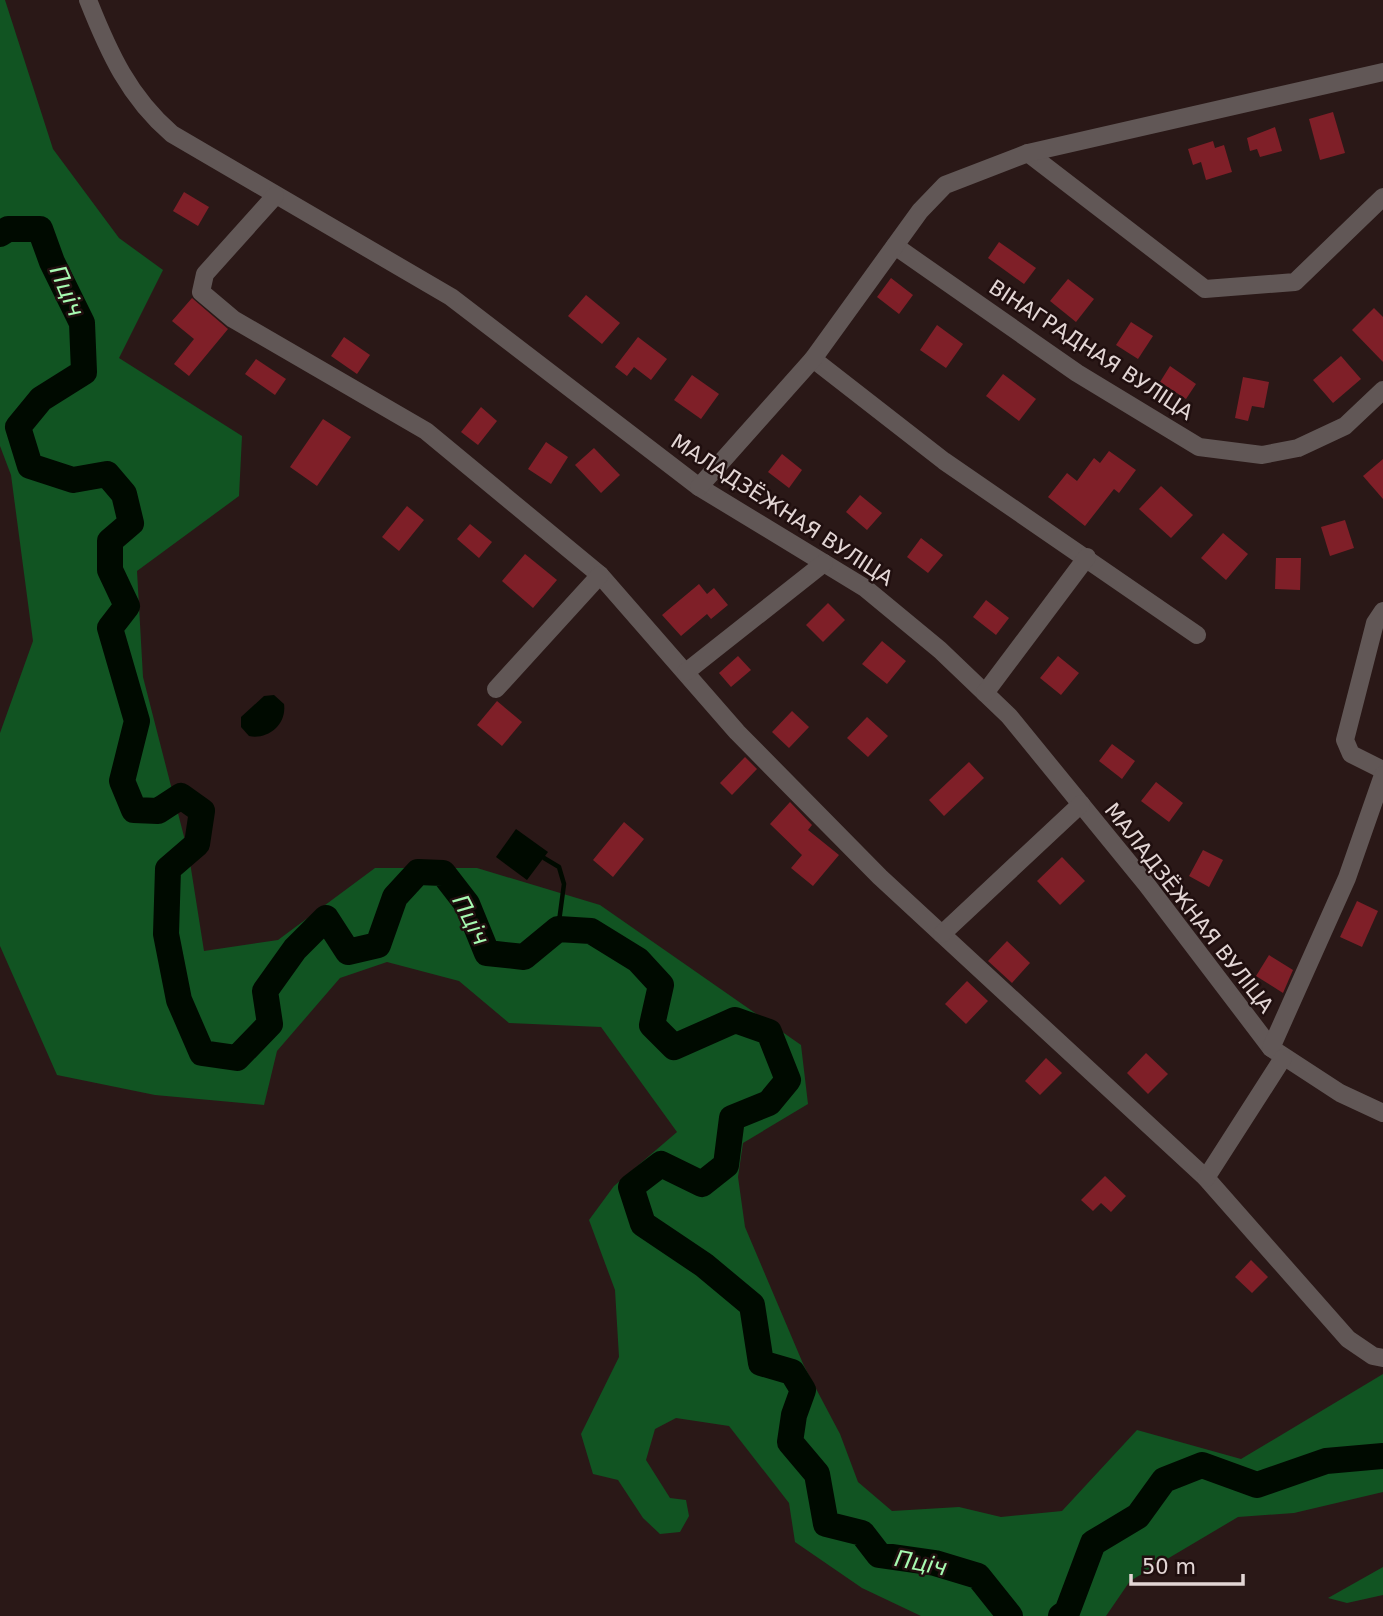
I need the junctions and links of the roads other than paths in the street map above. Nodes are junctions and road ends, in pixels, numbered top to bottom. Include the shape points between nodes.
1 (88, 0) edge
2 (1383, 72) edge
3 (1028, 153) junction
4 (275, 196) junction
5 (1383, 197) edge
6 (895, 246) junction
7 (813, 359) junction
8 (1383, 390) edge
9 (699, 487) junction
10 (1087, 557) junction
11 (824, 563) junction
12 (600, 575) junction
13 (1383, 611) edge
14 (1197, 635) dead end
15 (686, 672) junction
16 (496, 689) dead end
17 (985, 694) junction
18 (1383, 769) edge
19 (1383, 775) edge
20 (1081, 804) junction
21 (942, 934) junction
22 (1277, 1053) junction
23 (1383, 1113) edge
24 (1206, 1178) junction
25 (1383, 1358) edge

1 - 4 street, МАЛАДЗЁЖНАЯ ВУЛІЦА via 110,55 137,100 195,150
2 - 3 street
3 - 5 street via 1205,289 1295,282
3 - 6 street via 945,185
4 - 9 street, МАЛАДЗЁЖНАЯ ВУЛІЦА via 451,297
4 - 12 street via 205,274 201,292 233,319 426,431
6 - 7 street
6 - 8 street, ВІНАГРАДНАЯ ВУЛІЦА via 1077,373 1199,447 1262,455 1298,448 1345,426
7 - 9 street
7 - 10 street via 944,461
9 - 11 street, МАЛАДЗЁЖНАЯ ВУЛІЦА
10 - 14 street
10 - 17 street
11 - 15 street
11 - 17 street, МАЛАДЗЁЖНАЯ ВУЛІЦА via 865,588
12 - 15 street
12 - 16 street
13 - 18 street via 1375,624 1345,740 1351,754
15 - 21 street via 747,741
17 - 20 street, МАЛАДЗЁЖНАЯ ВУЛІЦА via 1009,716
19 - 22 street
20 - 21 street
20 - 22 street, МАЛАДЗЁЖНАЯ ВУЛІЦА
21 - 24 street
22 - 23 street, МАЛАДЗЁЖНАЯ ВУЛІЦА via 1340,1093
22 - 24 street
24 - 25 street via 1348,1339

